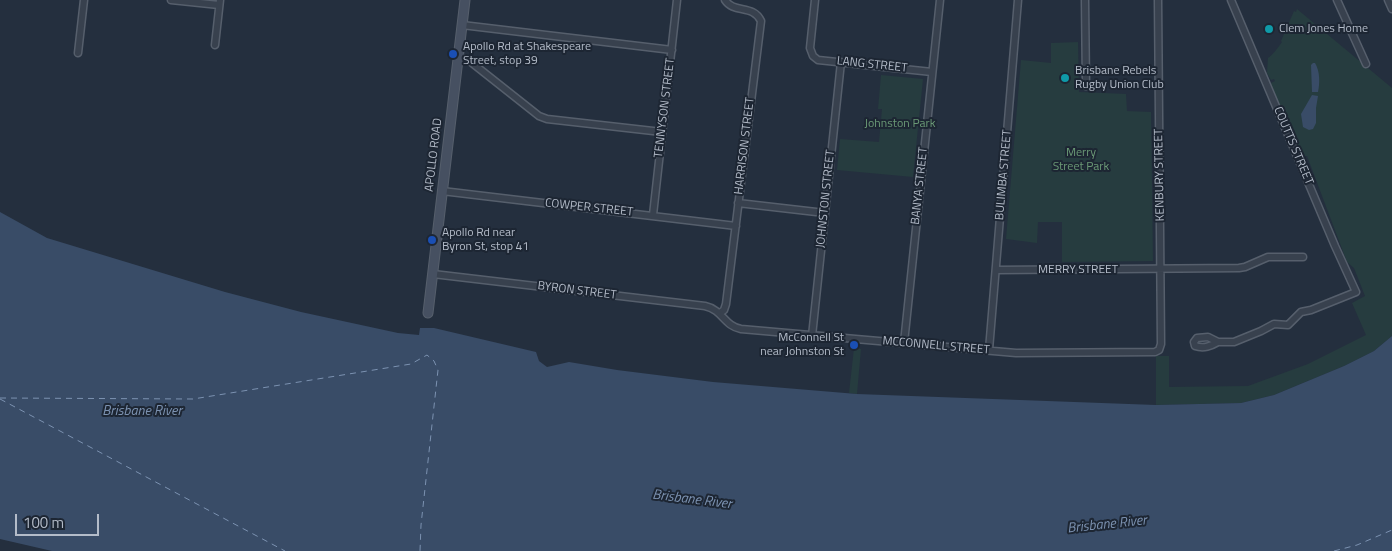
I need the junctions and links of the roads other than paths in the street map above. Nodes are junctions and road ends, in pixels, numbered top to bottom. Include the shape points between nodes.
1 (84, 0) edge
2 (171, 0) edge
3 (465, 0) edge
4 (677, 0) edge
5 (725, 0) edge
6 (815, 0) edge
7 (940, 0) edge
8 (1018, 0) edge
9 (1086, 0) edge
10 (1158, 0) edge
11 (1231, 0) edge
12 (1337, 0) edge
13 (1388, 0) edge
14 (220, 3) edge
15 (1392, 9) edge
16 (462, 25) junction
17 (215, 45) dead end
18 (672, 50) junction
19 (78, 53) dead end
20 (458, 58) junction
21 (841, 62) junction
22 (1366, 64) dead end
23 (932, 72) junction
24 (1086, 86) dead end
25 (662, 132) junction
26 (442, 192) junction
27 (738, 202) junction
28 (825, 213) junction
29 (653, 215) junction
30 (736, 226) junction
31 (1303, 257) dead end
32 (996, 270) junction
33 (1161, 270) junction
34 (433, 274) junction
35 (428, 312) dead end
36 (720, 314) junction
37 (812, 336) junction
38 (1218, 342) dead end
39 (904, 343) junction
40 (989, 350) junction
41 (1159, 350) joint

1 - 19 street
2 - 14 street
3 - 16 street, APOLLO ROAD
4 - 18 street, TENNYSON STREET
5 - 27 street, HARRISON STREET via 730,6 754,13 761,21
6 - 21 street, LANG STREET via 810,48 813,56 818,60
7 - 23 street, BANYA STREET
8 - 32 street, BULIMBA STREET
9 - 24 street
10 - 33 street, KENBURY STREET
11 - 38 street, COUTTS STREET via 1356,292 1301,312 1288,325 1274,324 1237,341
12 - 22 street
13 - 15 street
14 - 17 street
16 - 18 street
16 - 20 street, APOLLO ROAD
18 - 25 street, TENNYSON STREET
20 - 25 street via 467,59 547,119
20 - 26 street, APOLLO ROAD
21 - 23 street, LANG STREET
21 - 28 street, JOHNSTON STREET
23 - 39 street, BANYA STREET
25 - 29 street, TENNYSON STREET
26 - 29 street, COWPER STREET
26 - 34 street, APOLLO ROAD
27 - 28 street
27 - 30 street, HARRISON STREET
28 - 37 street, JOHNSTON STREET
29 - 30 street, COWPER STREET
30 - 36 street, HARRISON STREET via 726,304
31 - 33 street, MERRY STREET via 1268,258 1238,268
32 - 33 street, MERRY STREET
32 - 40 street, BULIMBA STREET
33 - 41 street, KENBURY STREET via 1162,344
34 - 35 street, APOLLO ROAD
34 - 36 street, BYRON STREET via 705,306
36 - 37 street, MCCONNELL STREET via 736,328
37 - 39 street, MCCONNELL STREET
39 - 40 street, MCCONNELL STREET
40 - 41 street, MCCONNELL STREET via 1033,353

